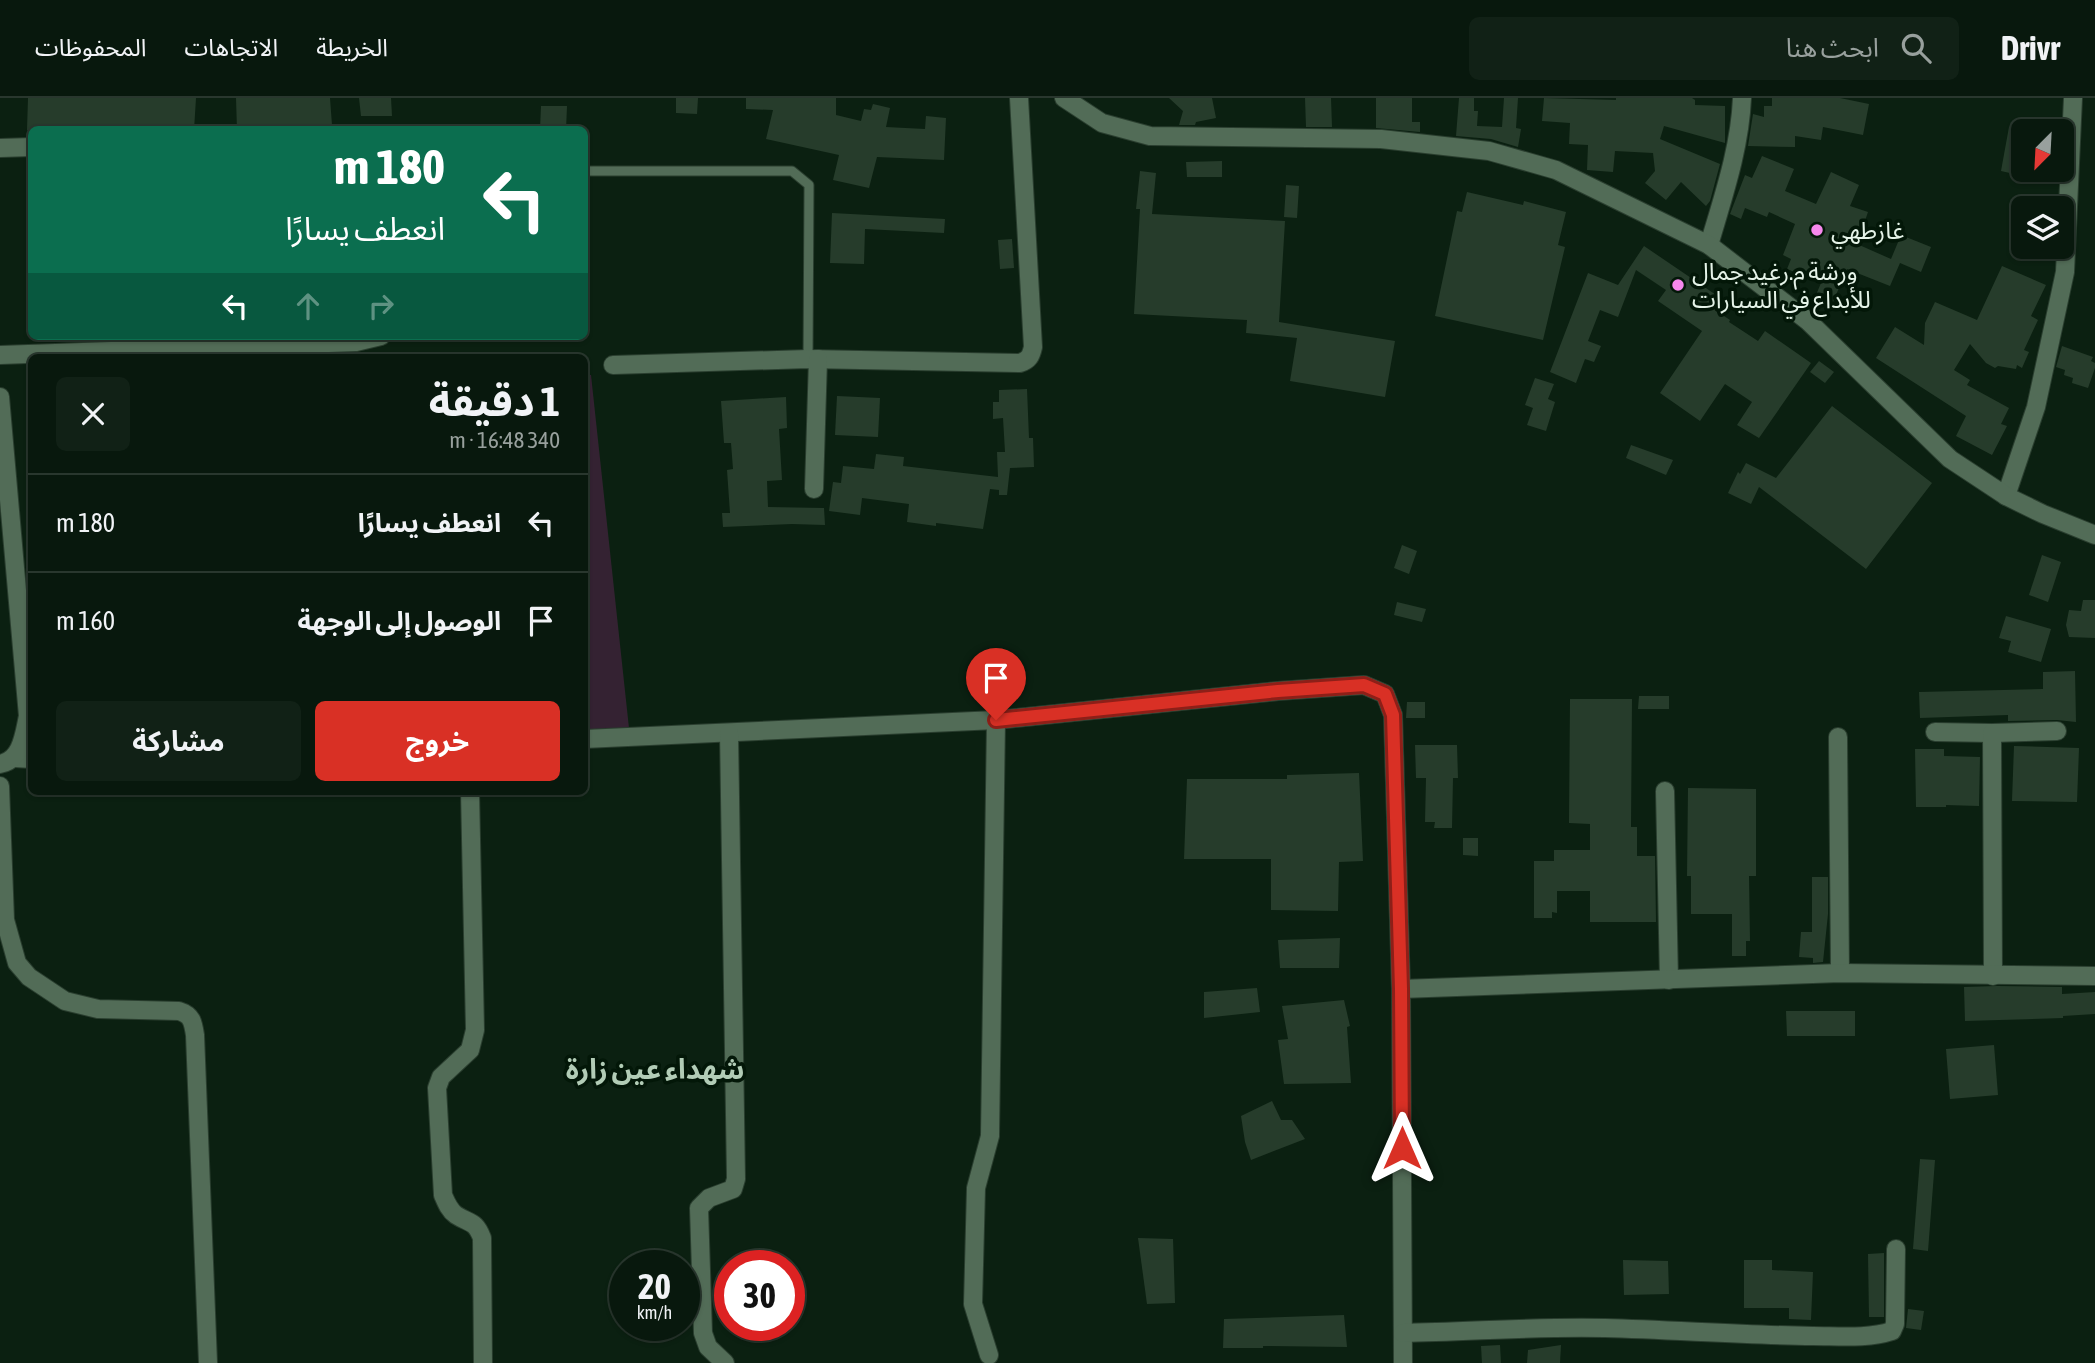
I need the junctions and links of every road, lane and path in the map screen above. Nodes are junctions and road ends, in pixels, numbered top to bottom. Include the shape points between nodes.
1 (1064, 98) edge
2 (1742, 98) edge
3 (2073, 98) edge
4 (1016, 99) edge
5 (28, 147) edge
6 (0, 148) edge
7 (588, 171) edge
8 (1709, 245) junction
9 (364, 340) edge
10 (0, 355) edge
11 (813, 359) junction
12 (613, 365) dead end
13 (0, 397) edge
14 (814, 489) dead end
15 (4, 496) edge
16 (2006, 496) junction
17 (2095, 536) edge
18 (996, 720) junction
19 (2057, 731) dead end
20 (1935, 732) dead end
21 (729, 733) junction
22 (1992, 733) junction
23 (1838, 737) dead end
24 (588, 739) edge
25 (15, 760) edge
26 (0, 786) edge
27 (1665, 791) dead end
28 (470, 795) edge
29 (1840, 973) junction
30 (1993, 976) junction
31 (2095, 976) edge
32 (1669, 980) junction
33 (1401, 989) junction
34 (1896, 1249) dead end
35 (1403, 1333) junction
36 (989, 1355) dead end
37 (208, 1363) edge
38 (483, 1363) edge
39 (725, 1363) edge
40 (1404, 1363) edge

1 - 8 street via 1102,123 1150,136 1381,139 1489,151 1556,170
2 - 8 street via 1727,184
3 - 16 street via 2065,272 2036,407
4 - 11 street via 1031,355 1020,363
5 - 6 street
7 - 11 lane via 792,171 809,185
8 - 16 street via 1808,321 1950,459
9 - 10 street
11 - 12 street
11 - 14 street
13 - 15 street
15 - 25 street via 28,716
16 - 17 street
18 - 21 street
18 - 33 street via 1364,685 1385,694 1393,715
18 - 36 street via 990,1136 976,1188 973,1304
19 - 22 street
20 - 22 street
21 - 24 street
21 - 39 street via 736,1179 733,1189 709,1198 699,1208 703,1333 708,1347
22 - 30 street
23 - 29 street
26 - 37 street via 5,920 17,963 29,977 65,1001 98,1009 179,1011 192,1019
27 - 32 street
28 - 38 street via 475,1030 470,1050 441,1077 437,1088 443,1195 456,1215 474,1223 482,1238
29 - 30 street
29 - 32 street
30 - 31 street
32 - 33 street
33 - 35 street
34 - 35 street via 1895,1324 1885,1334 1774,1336 1602,1328
35 - 40 street

